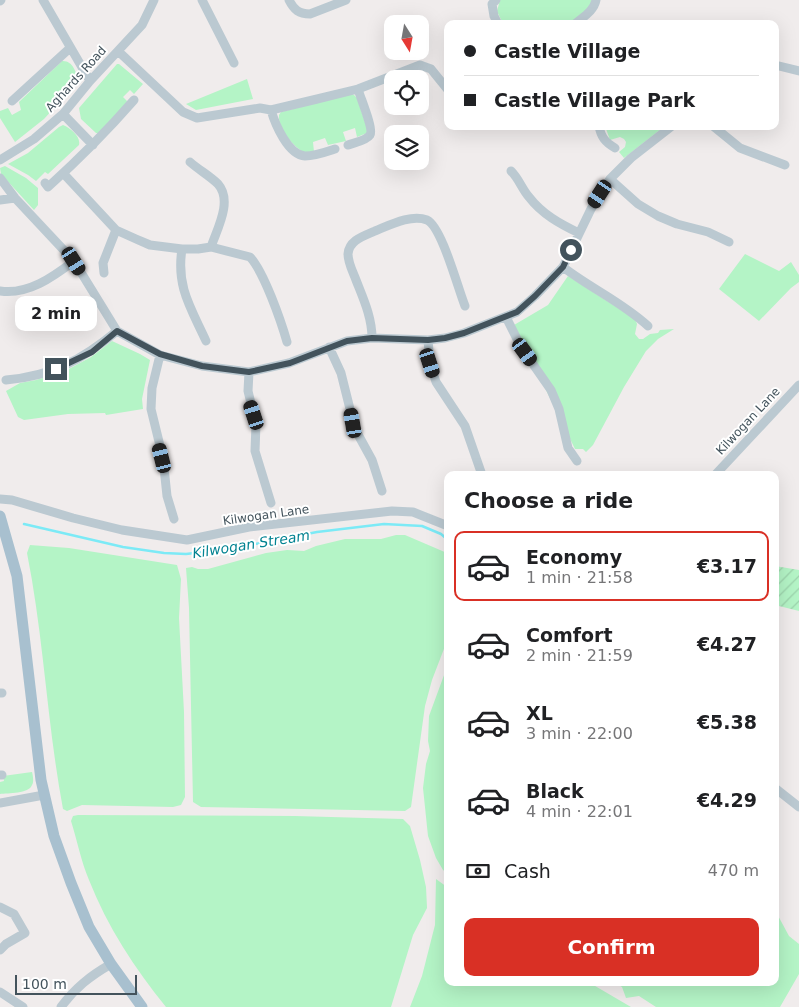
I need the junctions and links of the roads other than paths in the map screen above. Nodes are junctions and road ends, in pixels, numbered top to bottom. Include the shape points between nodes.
1 (43, 0) edge
2 (154, 0) edge
3 (202, 0) edge
4 (289, 0) edge
5 (346, 0) edge
6 (496, 0) edge
7 (596, 0) edge
8 (496, 20) edge
9 (580, 20) edge
10 (70, 48) junction
11 (118, 51) junction
12 (234, 63) dead end
13 (779, 66) edge
14 (799, 71) edge
15 (90, 80) junction
16 (444, 85) edge
17 (358, 89) junction
18 (134, 100) dead end
19 (12, 101) dead end
20 (271, 110) junction
21 (63, 114) junction
22 (600, 130) edge
23 (667, 130) edge
24 (717, 130) edge
25 (93, 144) junction
26 (348, 145) dead end
27 (614, 148) dead end
28 (335, 149) dead end
29 (0, 160) edge
30 (190, 162) dead end
31 (785, 165) dead end
32 (511, 171) dead end
33 (63, 173) junction
34 (0, 178) edge
35 (610, 179) junction
36 (44, 183) dead end
37 (15, 198) junction
38 (0, 200) edge
39 (116, 230) junction
40 (579, 234) junction
41 (729, 242) dead end
42 (211, 247) junction
43 (182, 248) junction
44 (74, 261) junction
45 (563, 267) junction
46 (104, 273) dead end
47 (0, 291) edge
48 (465, 306) dead end
49 (506, 318) junction
50 (648, 326) dead end
51 (117, 331) junction
52 (372, 338) junction
53 (428, 340) junction
54 (206, 341) dead end
55 (287, 342) dead end
56 (329, 347) junction
57 (160, 354) junction
58 (249, 372) junction
59 (6, 380) dead end
60 (799, 384) edge
61 (577, 461) dead end
62 (481, 471) edge
63 (718, 471) edge
64 (382, 491) dead end
65 (0, 499) edge
66 (272, 503) dead end
67 (0, 516) edge
68 (174, 519) dead end
69 (444, 524) edge
70 (779, 791) edge
71 (44, 795) junction
72 (0, 803) edge
73 (799, 807) edge
74 (0, 907) edge
75 (0, 950) edge
76 (111, 964) junction
77 (0, 992) edge
78 (23, 1007) edge
79 (61, 1007) edge
80 (142, 1007) edge

1 - 10 street
2 - 11 street, Aghards Road via 142,25
3 - 12 street
4 - 5 street via 301,14 310,14
6 - 8 street via 492,4
7 - 9 street via 591,11
10 - 15 street
10 - 19 street
11 - 15 street, Aghards Road
11 - 20 street via 183,112 197,118 260,108
13 - 14 street
15 - 21 street, Aghards Road
16 - 17 street via 431,69 420,65
17 - 20 street
17 - 26 street via 371,128 370,134
18 - 25 street
20 - 28 street via 293,151 303,156
21 - 25 street
21 - 29 street, Aghards Road via 34,139
22 - 27 street
23 - 35 street
24 - 31 street via 747,152
25 - 33 street
30 - 42 street via 218,184 224,196 224,209
32 - 40 street via 542,212
33 - 36 street via 48,187
33 - 39 street
34 - 37 street
35 - 40 street
35 - 41 street via 638,204 658,216
37 - 38 street
37 - 44 street
39 - 43 street via 150,245
39 - 46 street via 103,263
40 - 45 street
42 - 43 street
42 - 55 street via 252,259
43 - 54 street via 182,287
44 - 47 street via 49,280 19,291
44 - 51 street
45 - 49 street via 535,296
45 - 50 street
48 - 52 street via 447,253 432,223 422,219 399,222 357,239 349,249 349,261 369,315
49 - 53 street via 464,333
49 - 61 street via 521,347 551,390 568,448
51 - 57 street
51 - 59 street via 92,352 74,361 38,375
52 - 53 street
52 - 56 street
53 - 62 street via 436,382 465,426
56 - 58 street via 290,363
56 - 64 street via 341,373 355,428 372,460
57 - 58 street via 202,366
57 - 68 street via 151,409
58 - 66 street via 248,391 256,424 255,451
60 - 63 street, Kilwogan Lane
65 - 69 street, Kilwogan Lane via 122,530 187,540 249,527 392,511 413,512
67 - 71 main road via 17,576
70 - 73 street
71 - 72 street
71 - 76 main road via 70,882 89,927
74 - 75 street via 14,914 24,933
76 - 79 street via 83,982
76 - 80 main road
77 - 78 street

